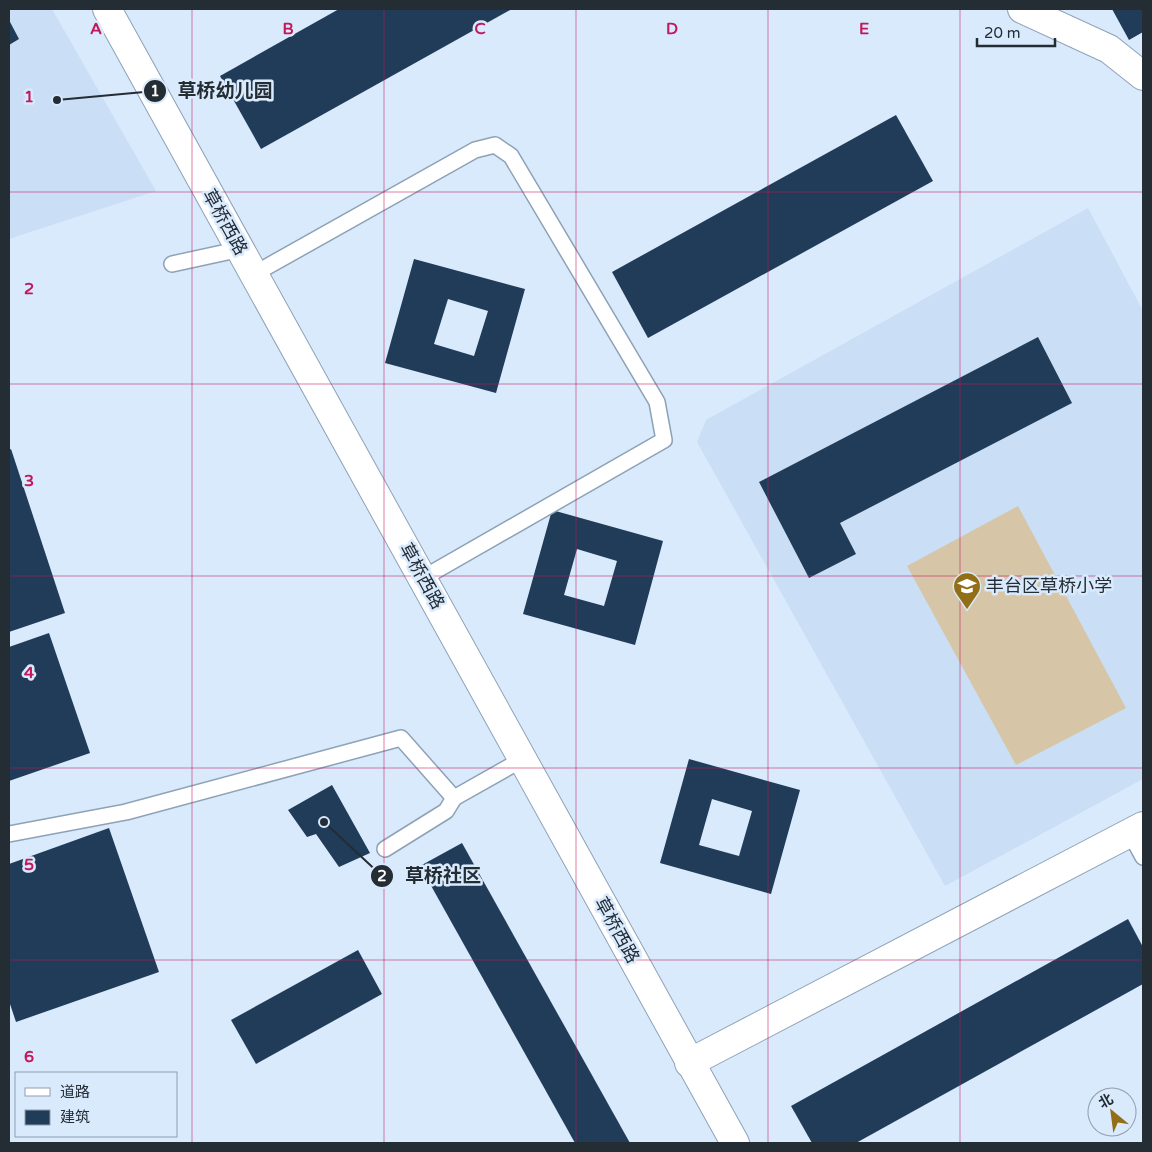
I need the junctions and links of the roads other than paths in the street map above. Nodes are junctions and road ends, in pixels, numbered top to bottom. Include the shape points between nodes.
1 (108, 9) edge
2 (1022, 9) edge
3 (1143, 76) edge
4 (240, 249) junction
5 (172, 264) dead end
6 (254, 274) junction
7 (423, 578) junction
8 (523, 758) junction
9 (454, 798) junction
10 (1137, 829) edge
11 (9, 834) edge
12 (385, 849) dead end
13 (1143, 856) edge
14 (689, 1063) junction
15 (735, 1143) edge

1 - 4 street, 草桥西路
2 - 3 street via 1109,49
4 - 5 lane
4 - 6 street, 草桥西路
6 - 7 street, 草桥西路
6 - 7 lane via 475,150 495,145 511,156 656,402 664,440
7 - 8 street, 草桥西路
8 - 9 lane
8 - 14 street, 草桥西路
9 - 11 lane via 401,738 126,812
9 - 12 lane via 446,810
10 - 13 lane
10 - 14 street
14 - 15 street, 草桥西路

